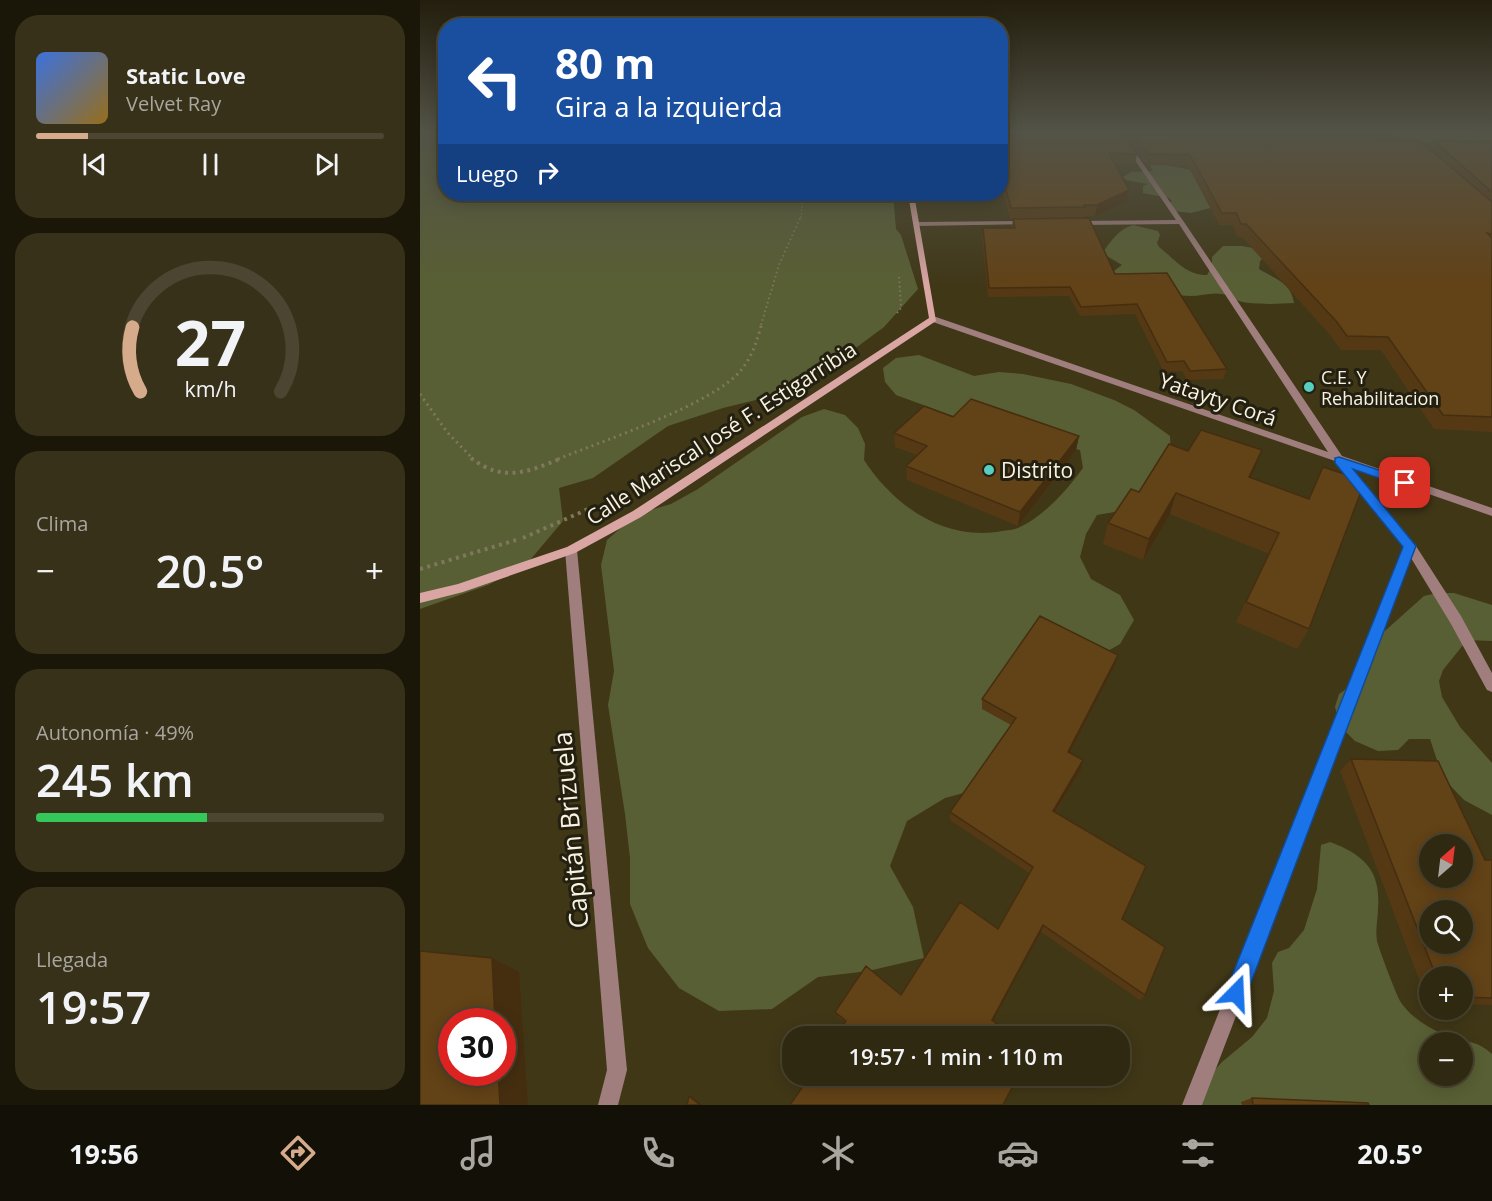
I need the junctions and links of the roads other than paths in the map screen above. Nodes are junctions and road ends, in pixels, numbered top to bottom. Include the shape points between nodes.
1 (1153, 183) edge
2 (912, 201) edge
3 (1181, 222) junction
4 (1032, 223) edge
5 (1066, 223) edge
6 (917, 224) junction
7 (933, 319) junction
8 (1339, 460) junction
9 (1492, 512) edge
10 (1410, 546) junction
11 (571, 550) junction
12 (420, 598) edge
13 (1492, 686) edge
14 (608, 1105) edge
15 (1192, 1105) edge

1 - 3 street
2 - 6 street
3 - 5 street
3 - 8 street
4 - 6 street
6 - 7 street
7 - 8 street, Yatayty Corá
7 - 11 street, Calle Mariscal José F. Estigarribia via 637,514
8 - 9 street, Yatayty Corá
8 - 10 street
10 - 13 street
10 - 15 street
11 - 12 street, Calle Mariscal José F. Estigarribia via 459,589
11 - 14 street, Capitán Brizuela via 617,1070

